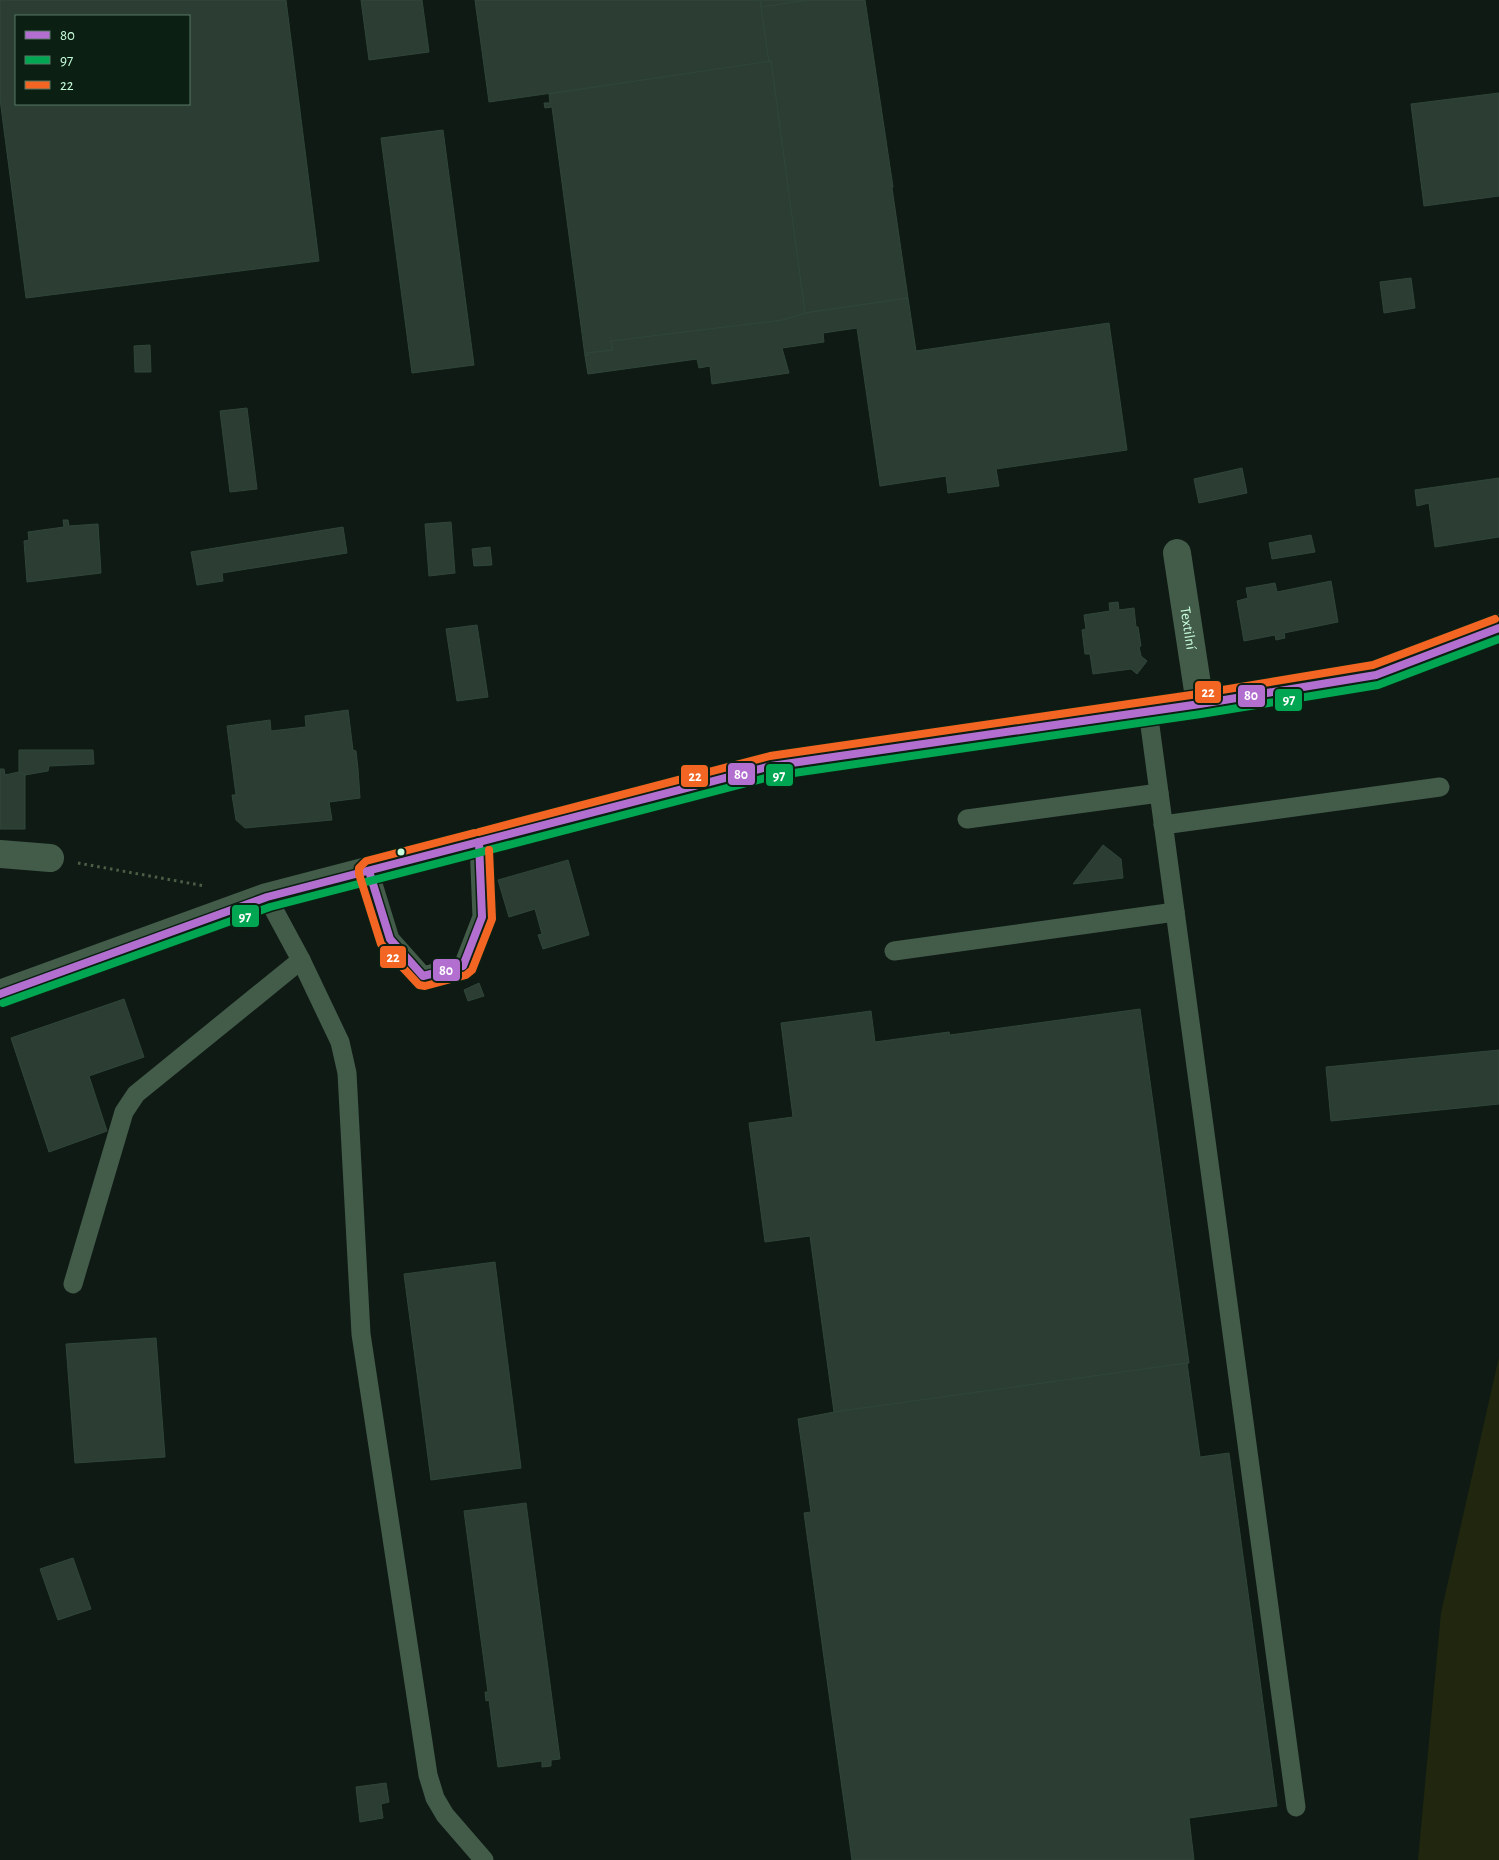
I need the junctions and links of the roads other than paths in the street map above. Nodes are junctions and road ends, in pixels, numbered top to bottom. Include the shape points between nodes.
1 (1177, 553) dead end
2 (1499, 628) edge
3 (1200, 704) junction
4 (1148, 711) junction
5 (1440, 787) dead end
6 (1159, 792) junction
7 (967, 818) dead end
8 (1163, 825) junction
9 (479, 842) junction
10 (0, 854) edge
11 (50, 858) road end
12 (369, 871) junction
13 (267, 897) junction
14 (1175, 912) junction
15 (894, 951) dead end
16 (300, 960) junction
17 (0, 994) edge
18 (73, 1284) dead end
19 (1296, 1807) dead end
20 (484, 1860) edge

1 - 3 street, Textilní
2 - 3 street via 1376,675
3 - 4 street
4 - 6 lane
4 - 9 street via 771,766
5 - 8 lane
6 - 7 lane
6 - 8 lane
8 - 14 lane
9 - 12 street
9 - 12 lane via 482,917 463,966 423,976 390,939
10 - 11 street
12 - 13 street
13 - 16 lane
13 - 17 street
14 - 15 lane
14 - 19 lane
16 - 18 lane via 136,1094 124,1112
16 - 20 lane via 340,1042 347,1073 362,1334 428,1775 435,1798 445,1815

